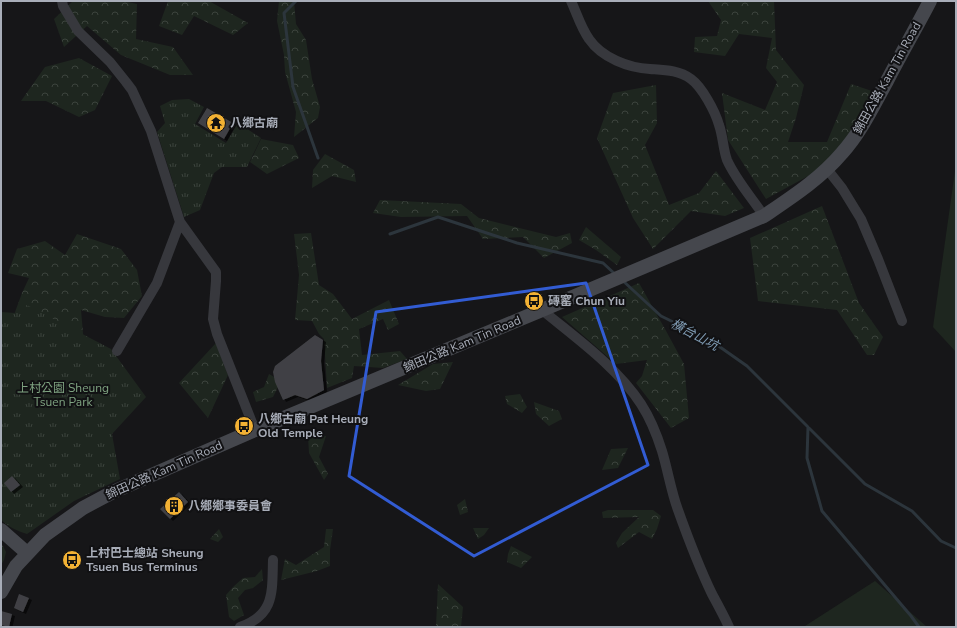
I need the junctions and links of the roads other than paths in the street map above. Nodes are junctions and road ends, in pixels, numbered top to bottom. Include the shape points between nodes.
1 (62, 1) edge
2 (571, 1) edge
3 (930, 1) edge
4 (827, 169) junction
5 (764, 216) junction
6 (180, 222) junction
7 (542, 310) junction
8 (902, 321) dead end
9 (117, 351) dead end
10 (255, 430) junction
11 (1, 530) edge
12 (27, 553) junction
13 (273, 560) dead end
14 (1, 592) edge
15 (240, 627) edge
16 (729, 627) edge

1 - 6 street via 78,31 110,62 132,90 151,131
2 - 5 street via 589,39 604,53 630,66 682,74 697,84 717,119 731,168
3 - 4 main road, 錦田公路 Kam Tin Road via 862,126
4 - 5 main road, 錦田公路 Kam Tin Road via 812,183
4 - 8 street via 861,220
5 - 7 main road, 錦田公路 Kam Tin Road
6 - 9 street via 157,283
6 - 10 street via 216,272 213,319
7 - 10 main road, 錦田公路 Kam Tin Road
7 - 16 street via 616,373 641,404 662,450 683,526
10 - 12 main road, 錦田公路 Kam Tin Road via 101,498 45,535
11 - 12 main road
12 - 14 main road, 錦田公路 Kam Tin Road
13 - 15 street via 269,604 255,620

